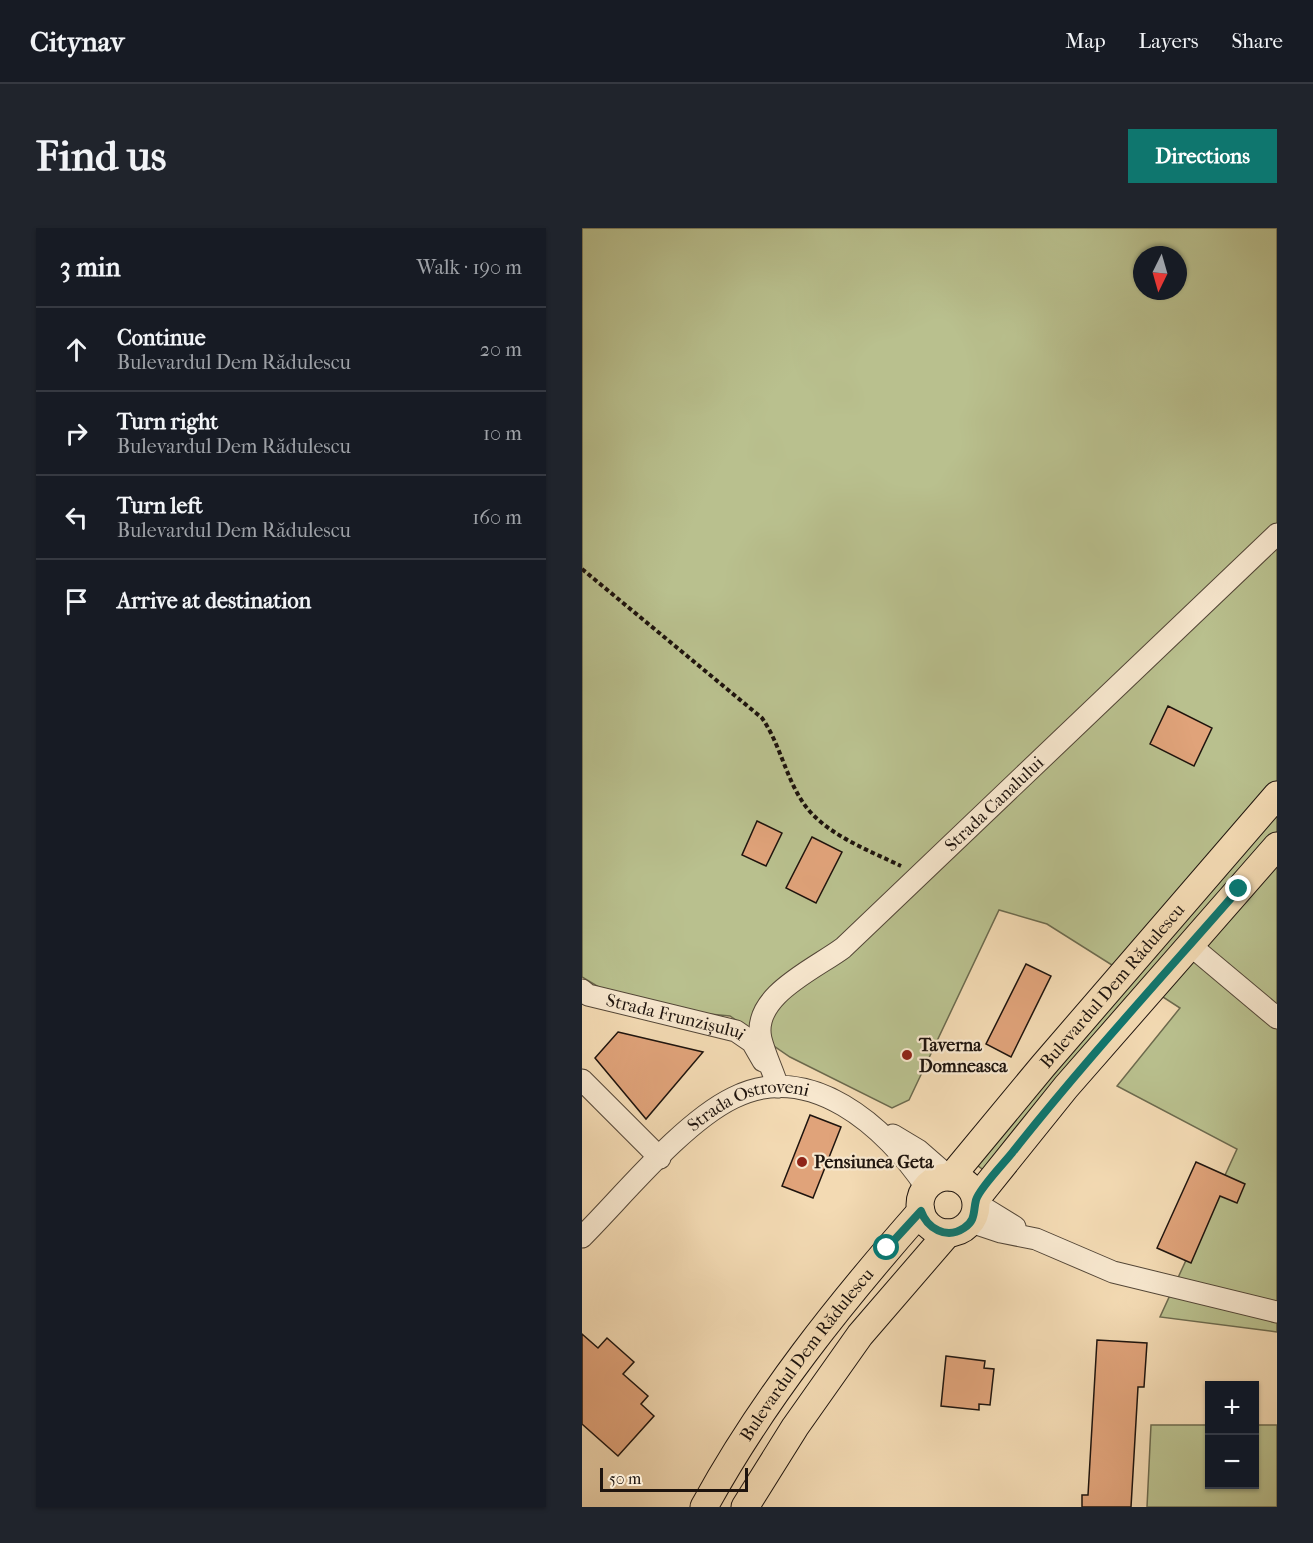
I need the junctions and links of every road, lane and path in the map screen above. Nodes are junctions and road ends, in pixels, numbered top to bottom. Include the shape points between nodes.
1 (1277, 534) edge
2 (582, 569) edge
3 (1277, 795) edge
4 (1277, 846) edge
5 (920, 874) junction
6 (1190, 945) junction
7 (582, 990) edge
8 (1277, 1018) edge
9 (582, 1080) edge
10 (778, 1087) junction
11 (590, 1096) edge
12 (660, 1158) junction
13 (937, 1188) junction
14 (968, 1214) junction
15 (582, 1237) edge
16 (1277, 1312) edge
17 (704, 1507) edge
18 (745, 1507) edge

1 - 5 street, Strada Canalului
2 - 5 path via 762,718 774,734 802,801 816,819 856,844
3 - 13 main road, Bulevardul Dem Rădulescu
4 - 6 main road, Bulevardul Dem Rădulescu
5 - 10 street, Strada Canalului via 843,948 778,992 770,1002 761,1021 761,1037
6 - 8 street
6 - 14 main road, Bulevardul Dem Rădulescu via 1066,1087
7 - 10 street, Strada Frunzișului via 588,995 736,1031 752,1042
9 - 11 street
10 - 12 street, Strada Ostroveni via 752,1090 719,1106
10 - 13 street, Strada Ostroveni via 823,1095 918,1150
11 - 12 street
12 - 15 street, Strada Ostroveni
13 - 14 main road via 968,1184
13 - 14 main road via 928,1224
13 - 17 main road, Bulevardul Dem Rădulescu via 832,1313 766,1406
14 - 16 street via 1001,1233 1036,1239 1113,1272
14 - 18 main road, Bulevardul Dem Rădulescu via 860,1335 795,1426

